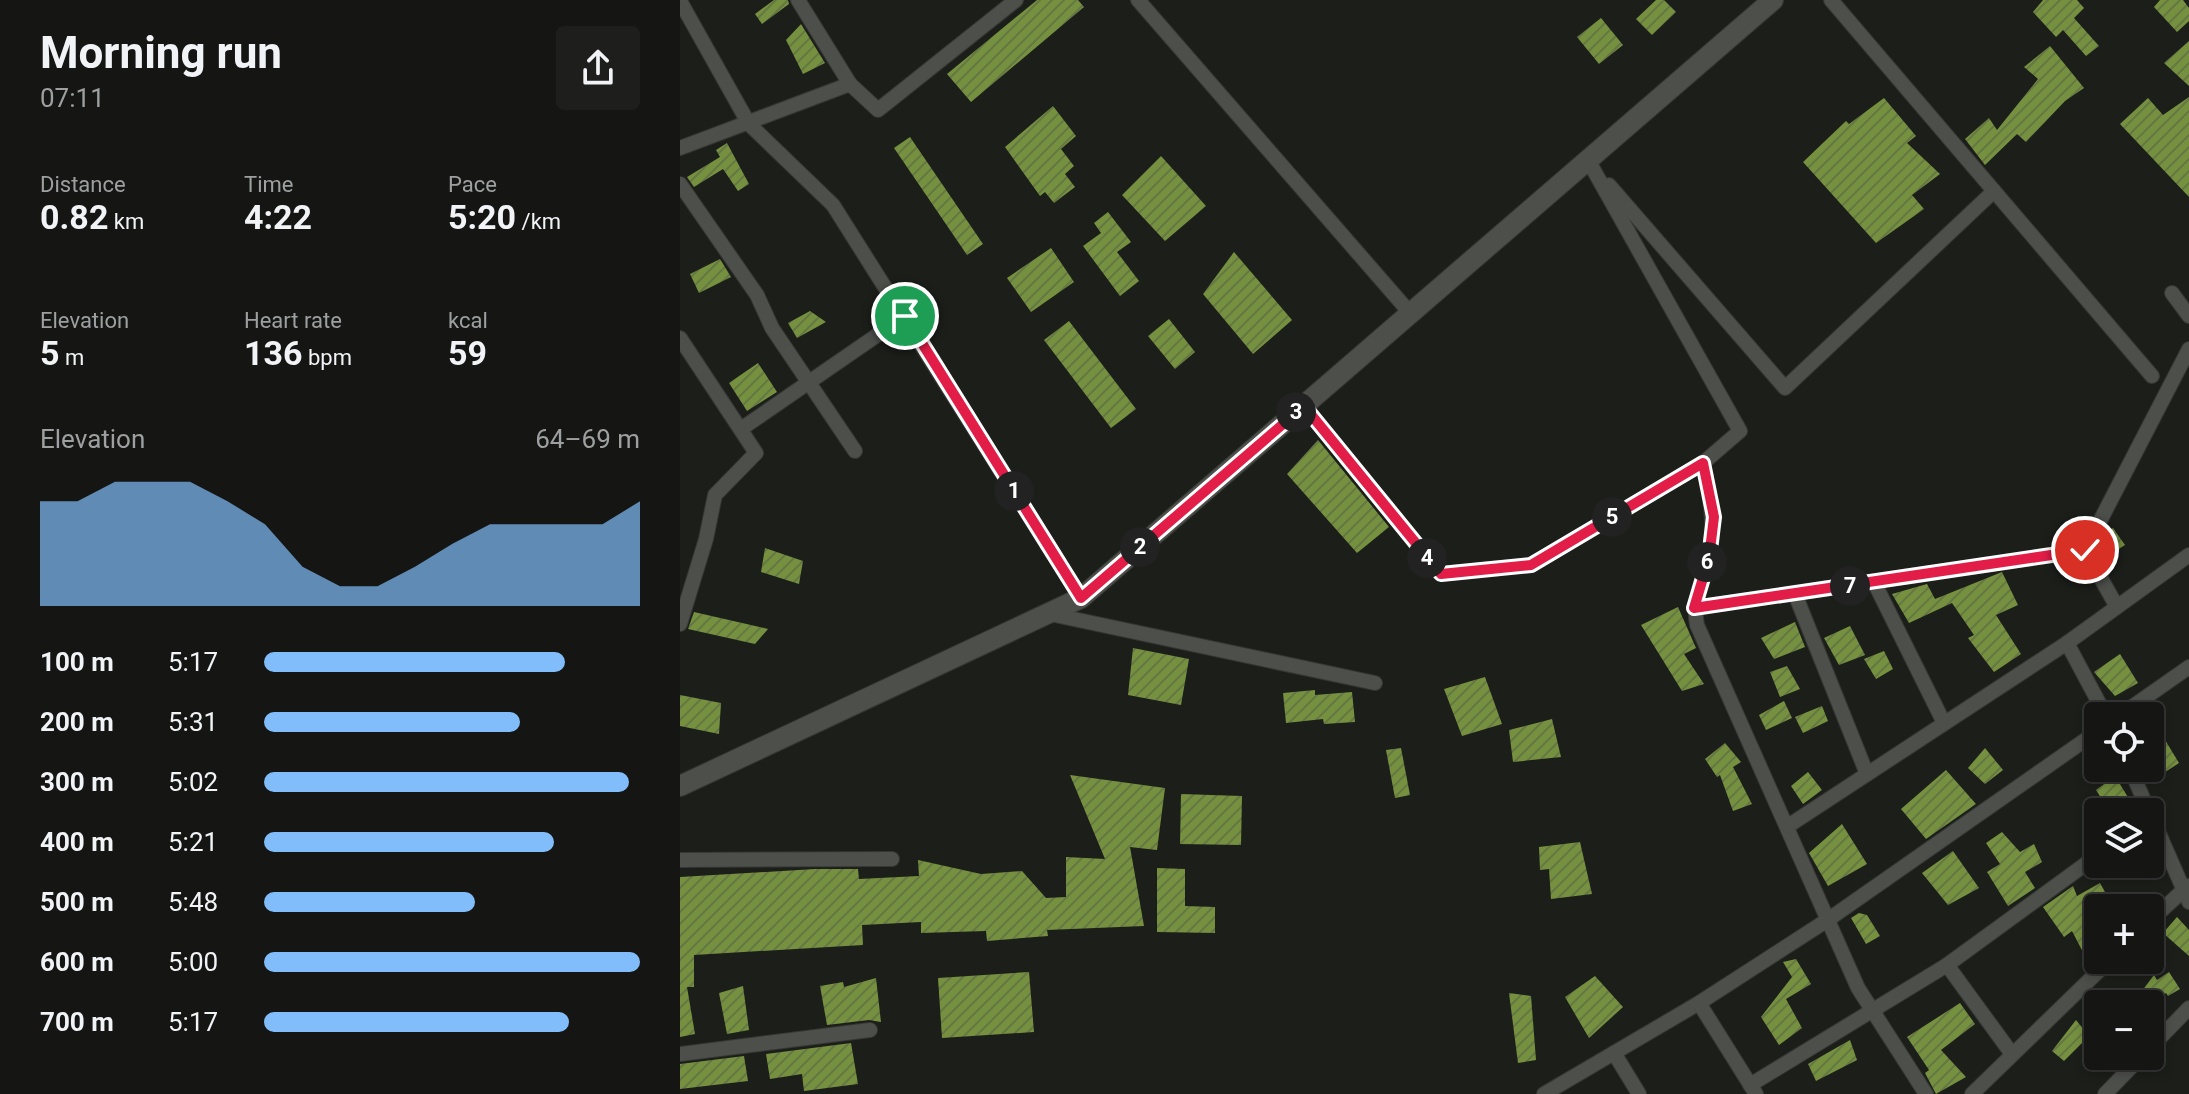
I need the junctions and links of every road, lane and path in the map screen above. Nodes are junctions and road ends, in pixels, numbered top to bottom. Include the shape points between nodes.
1 (798, 0) edge
2 (1016, 0) edge
3 (1138, 0) edge
4 (1773, 0) edge
5 (1831, 0) edge
6 (680, 1) edge
7 (694, 20) junction
8 (680, 28) edge
9 (850, 84) junction
10 (749, 124) junction
11 (680, 148) edge
12 (1588, 160) junction
13 (680, 184) edge
14 (1994, 191) junction
15 (2172, 293) dead end
16 (1411, 314) junction
17 (905, 316) junction
18 (2189, 316) edge
19 (680, 338) edge
20 (2189, 349) edge
21 (2152, 376) dead end
22 (806, 382) junction
23 (1304, 406) junction
24 (741, 429) junction
25 (855, 451) dead end
26 (1703, 463) junction
27 (2085, 550) junction
28 (2189, 555) edge
29 (1874, 582) junction
30 (1795, 594) junction
31 (1081, 598) junction
32 (2117, 607) junction
33 (1694, 608) junction
34 (1050, 614) junction
35 (680, 624) edge
36 (2067, 643) junction
37 (2189, 667) edge
38 (1375, 683) dead end
39 (2099, 702) edge
40 (2139, 702) edge
41 (1944, 723) junction
42 (2084, 741) edge
43 (1867, 774) junction
44 (680, 786) edge
45 (1788, 826) junction
46 (2164, 844) edge
47 (892, 859) dead end
48 (680, 860) edge
49 (2084, 865) edge
50 (2187, 892) edge
51 (2164, 910) edge
52 (1829, 919) junction
53 (1947, 965) junction
54 (2095, 974) edge
55 (1699, 1003) junction
56 (2189, 1008) edge
57 (1874, 1012) junction
58 (870, 1030) dead end
59 (2164, 1034) edge
60 (1614, 1053) junction
61 (680, 1054) edge
62 (2012, 1054) junction
63 (2128, 1070) edge
64 (1753, 1090) edge
65 (1544, 1094) edge
66 (1639, 1094) edge
67 (1926, 1094) edge
68 (1972, 1094) edge
69 (2105, 1094) edge

1 - 9 street
2 - 9 street via 878,110
3 - 16 street
4 - 12 main road
5 - 14 street
6 - 7 street
7 - 8 street
7 - 10 street
9 - 10 street
10 - 11 street
10 - 17 street via 833,205
12 - 14 street via 1785,388
12 - 16 main road
12 - 26 street via 1740,431
13 - 22 street via 757,295
14 - 21 street
15 - 18 street
16 - 23 main road
17 - 22 street
17 - 31 street
19 - 24 street
20 - 27 street
22 - 24 street
22 - 25 street
23 - 26 street via 1441,574 1531,565
23 - 31 main road
24 - 35 street via 756,453 715,495
26 - 33 street via 1714,517
27 - 29 street
27 - 32 street
28 - 32 street
29 - 30 street
29 - 41 street
30 - 33 street
30 - 43 street
31 - 34 main road
32 - 36 street
33 - 45 street
34 - 38 street
34 - 44 main road
36 - 39 street
36 - 41 street
37 - 40 street
41 - 43 street
42 - 52 street
43 - 45 street
45 - 52 street
46 - 50 street
47 - 48 street
49 - 53 street
50 - 51 street
52 - 55 street
52 - 57 street
53 - 57 street
53 - 62 street
54 - 62 street
55 - 60 street
55 - 64 street
56 - 59 street
57 - 64 street
57 - 67 street
58 - 61 street
60 - 65 street
60 - 66 street
62 - 68 street
63 - 69 street

